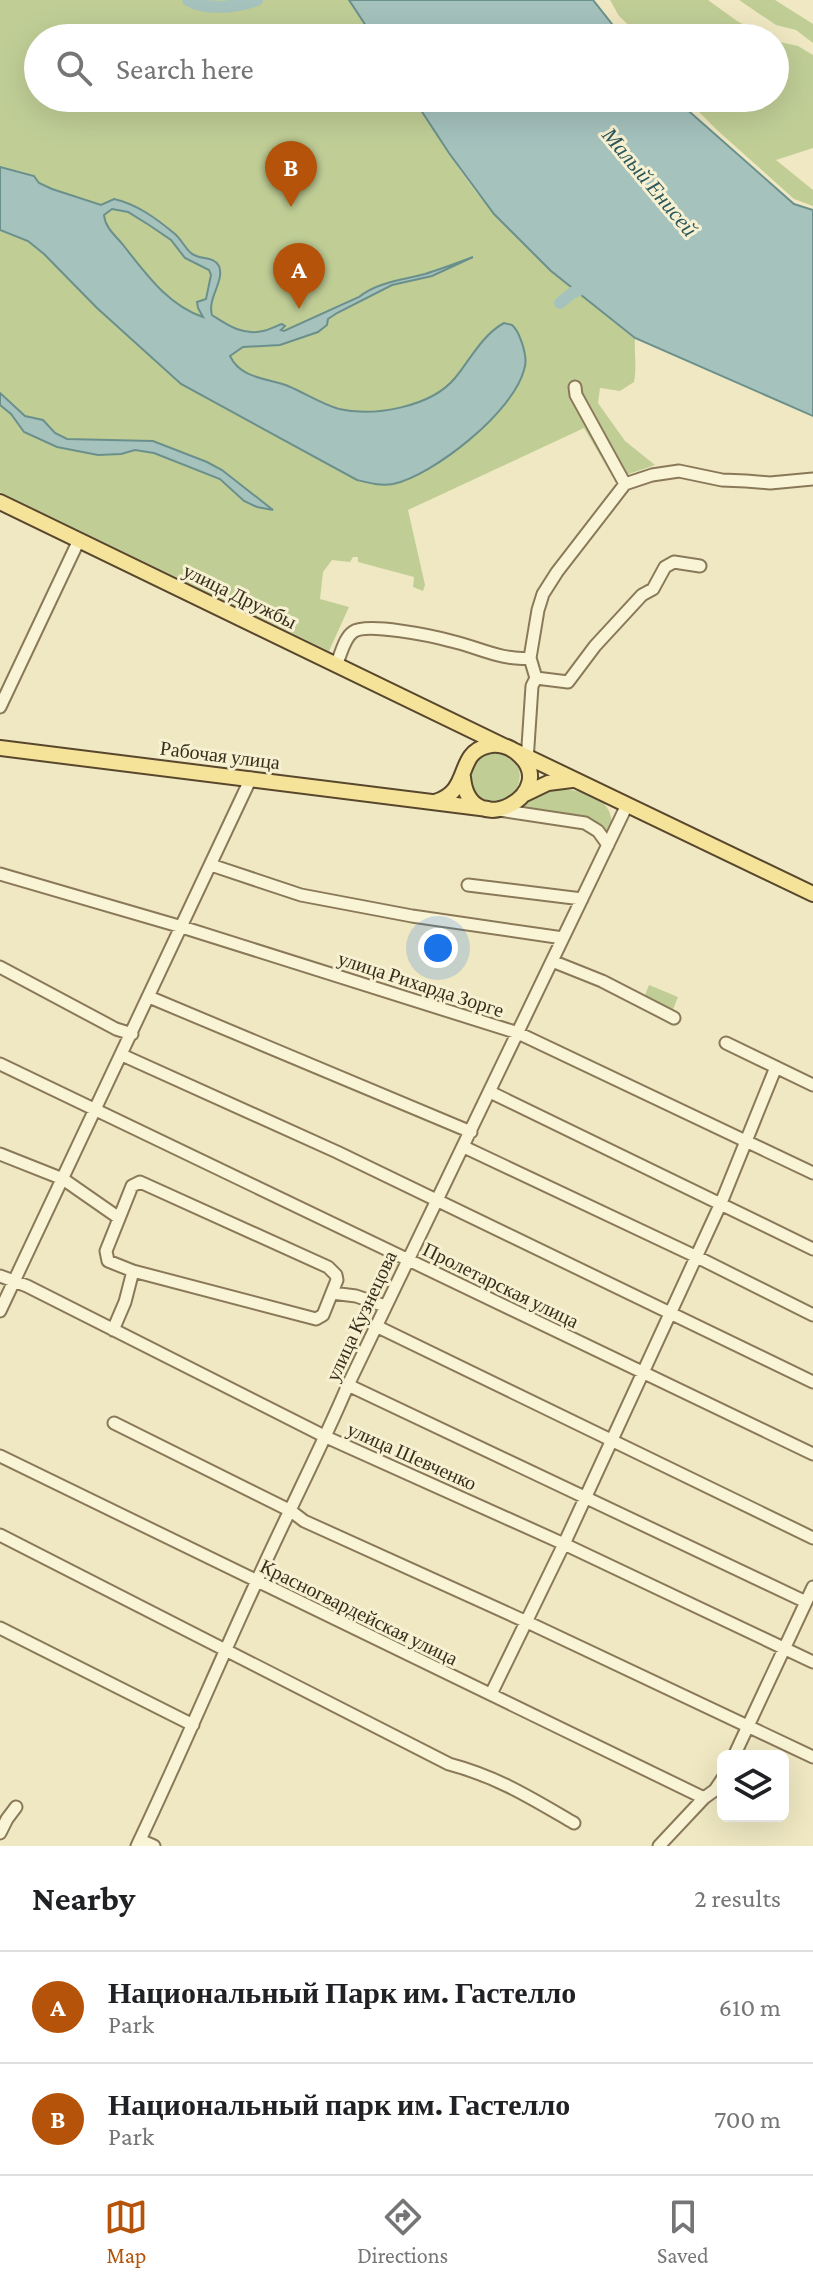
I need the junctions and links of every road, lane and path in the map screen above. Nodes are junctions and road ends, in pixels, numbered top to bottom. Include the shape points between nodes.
1 (575, 387) dead end
2 (813, 479) edge
3 (625, 484) junction
4 (0, 502) edge
5 (79, 540) junction
6 (700, 566) dead end
7 (530, 658) junction
8 (336, 665) junction
9 (536, 678) junction
10 (0, 707) edge
11 (463, 726) junction
12 (0, 748) edge
13 (508, 748) junction
14 (469, 758) junction
15 (527, 761) junction
16 (463, 777) junction
17 (251, 778) junction
18 (576, 780) junction
19 (523, 795) junction
20 (435, 802) junction
21 (627, 805) junction
22 (493, 810) junction
23 (608, 845) junction
24 (211, 865) junction
25 (0, 874) edge
26 (468, 885) dead end
27 (813, 894) edge
28 (582, 899) junction
29 (182, 927) junction
30 (563, 938) junction
31 (552, 961) junction
32 (0, 967) edge
33 (149, 997) junction
34 (674, 1018) dead end
35 (518, 1033) junction
36 (132, 1034) junction
37 (726, 1043) dead end
38 (122, 1055) junction
39 (0, 1064) edge
40 (776, 1067) junction
41 (813, 1085) edge
42 (490, 1092) junction
43 (95, 1111) junction
44 (471, 1132) junction
45 (746, 1140) junction
46 (464, 1147) junction
47 (0, 1154) edge
48 (813, 1173) edge
49 (63, 1179) junction
50 (435, 1201) junction
51 (721, 1203) junction
52 (119, 1218) junction
53 (813, 1249) edge
54 (695, 1256) junction
55 (407, 1260) junction
56 (133, 1271) junction
57 (0, 1276) edge
58 (15, 1280) junction
59 (332, 1293) junction
60 (385, 1306) junction
61 (0, 1311) edge
62 (669, 1314) junction
63 (813, 1315) edge
64 (376, 1326) junction
65 (113, 1330) junction
66 (642, 1372) junction
67 (813, 1382) edge
68 (348, 1385) junction
69 (114, 1423) dead end
70 (326, 1437) junction
71 (613, 1439) junction
72 (813, 1454) edge
73 (0, 1456) edge
74 (584, 1497) junction
75 (291, 1511) junction
76 (0, 1535) edge
77 (813, 1538) edge
78 (564, 1544) junction
79 (256, 1582) junction
80 (813, 1587) edge
81 (806, 1602) junction
82 (527, 1622) junction
83 (0, 1628) edge
84 (227, 1649) junction
85 (783, 1649) junction
86 (813, 1662) edge
87 (491, 1694) junction
88 (193, 1725) junction
89 (748, 1727) junction
90 (737, 1750) edge
91 (813, 1757) edge
92 (717, 1787) edge
93 (704, 1798) junction
94 (16, 1807) dead end
95 (574, 1823) dead end
96 (0, 1833) edge
97 (138, 1843) edge
98 (154, 1846) edge
99 (659, 1846) edge

1 - 3 street
2 - 3 street via 770,483 679,471
3 - 7 street via 543,594
4 - 5 main road, улица Дружбы
5 - 8 main road, улица Дружбы
5 - 10 street
6 - 9 street via 674,562 665,567 653,589 595,646 568,682
7 - 8 street via 507,658 452,641 372,627 348,637
7 - 9 street
8 - 11 main road, улица Дружбы
9 - 15 street
11 - 13 main road, улица Дружбы
11 - 14 main road
12 - 17 main road, Рабочая улица
13 - 14 main road via 485,747
13 - 15 main road
14 - 16 main road
15 - 18 main road
15 - 19 main road
16 - 20 main road via 449,796
16 - 22 main road via 470,798
17 - 20 main road, Рабочая улица
17 - 24 street
18 - 19 main road via 548,783
18 - 21 main road
19 - 22 main road via 512,805
20 - 22 main road, Рабочая улица
21 - 23 street, улица Кузнецова
21 - 27 main road
22 - 23 street via 585,823
23 - 28 street, улица Кузнецова
24 - 29 street
24 - 30 street via 301,895
25 - 29 street, улица Рихарда Зорге
26 - 28 street
28 - 30 street, улица Кузнецова
29 - 33 street
29 - 35 street, улица Рихарда Зорге
30 - 31 street, улица Кузнецова
31 - 34 street
31 - 35 street, улица Кузнецова
32 - 36 street
33 - 36 street
33 - 44 street
35 - 42 street, улица Кузнецова
35 - 45 street, улица Рихарда Зорге
36 - 38 street
37 - 40 street
38 - 43 street
38 - 50 street
39 - 43 street, Пролетарская улица
40 - 41 street
40 - 45 street
42 - 44 street, улица Кузнецова
42 - 51 street
43 - 49 street
43 - 55 street, Пролетарская улица
44 - 46 street, улица Кузнецова
45 - 48 street, улица Рихарда Зорге
45 - 51 street
46 - 50 street, улица Кузнецова
46 - 54 street
47 - 49 street
49 - 52 street
49 - 58 street
50 - 55 street, улица Кузнецова
50 - 62 street
51 - 53 street
51 - 54 street
52 - 56 street via 106,1256 112,1264
52 - 59 street via 132,1186 145,1182 328,1267 337,1280
54 - 62 street
54 - 63 street
55 - 60 street, улица Кузнецова
55 - 66 street, Пролетарская улица
56 - 59 street via 316,1319
56 - 65 street
57 - 58 street, улица Шевченко
58 - 61 street
58 - 65 street, улица Шевченко
59 - 60 street
60 - 64 street, улица Кузнецова
62 - 66 street
62 - 67 street
64 - 68 street, улица Кузнецова
64 - 71 street
65 - 70 street, улица Шевченко
66 - 71 street
66 - 72 street, Пролетарская улица
68 - 70 street, улица Кузнецова
68 - 74 street
69 - 75 street
70 - 75 street, улица Кузнецова
70 - 78 street, улица Шевченко
71 - 74 street
71 - 77 street
73 - 79 street, Красногвардейская улица
74 - 78 street
74 - 81 street
75 - 79 street, улица Кузнецова
75 - 82 street
76 - 84 street
78 - 82 street
78 - 85 street, улица Шевченко
79 - 84 street, улица Кузнецова
79 - 87 street, Красногвардейская улица
80 - 81 street
81 - 85 street
82 - 87 street
82 - 89 street
83 - 88 street
84 - 88 street, улица Кузнецова
84 - 95 street via 449,1764 509,1785
85 - 86 street, улица Шевченко
85 - 89 street
87 - 93 street, Красногвардейская улица
88 - 97 street, улица Кузнецова
89 - 90 street
89 - 91 street
92 - 93 street
93 - 99 street
94 - 96 street
97 - 98 street

